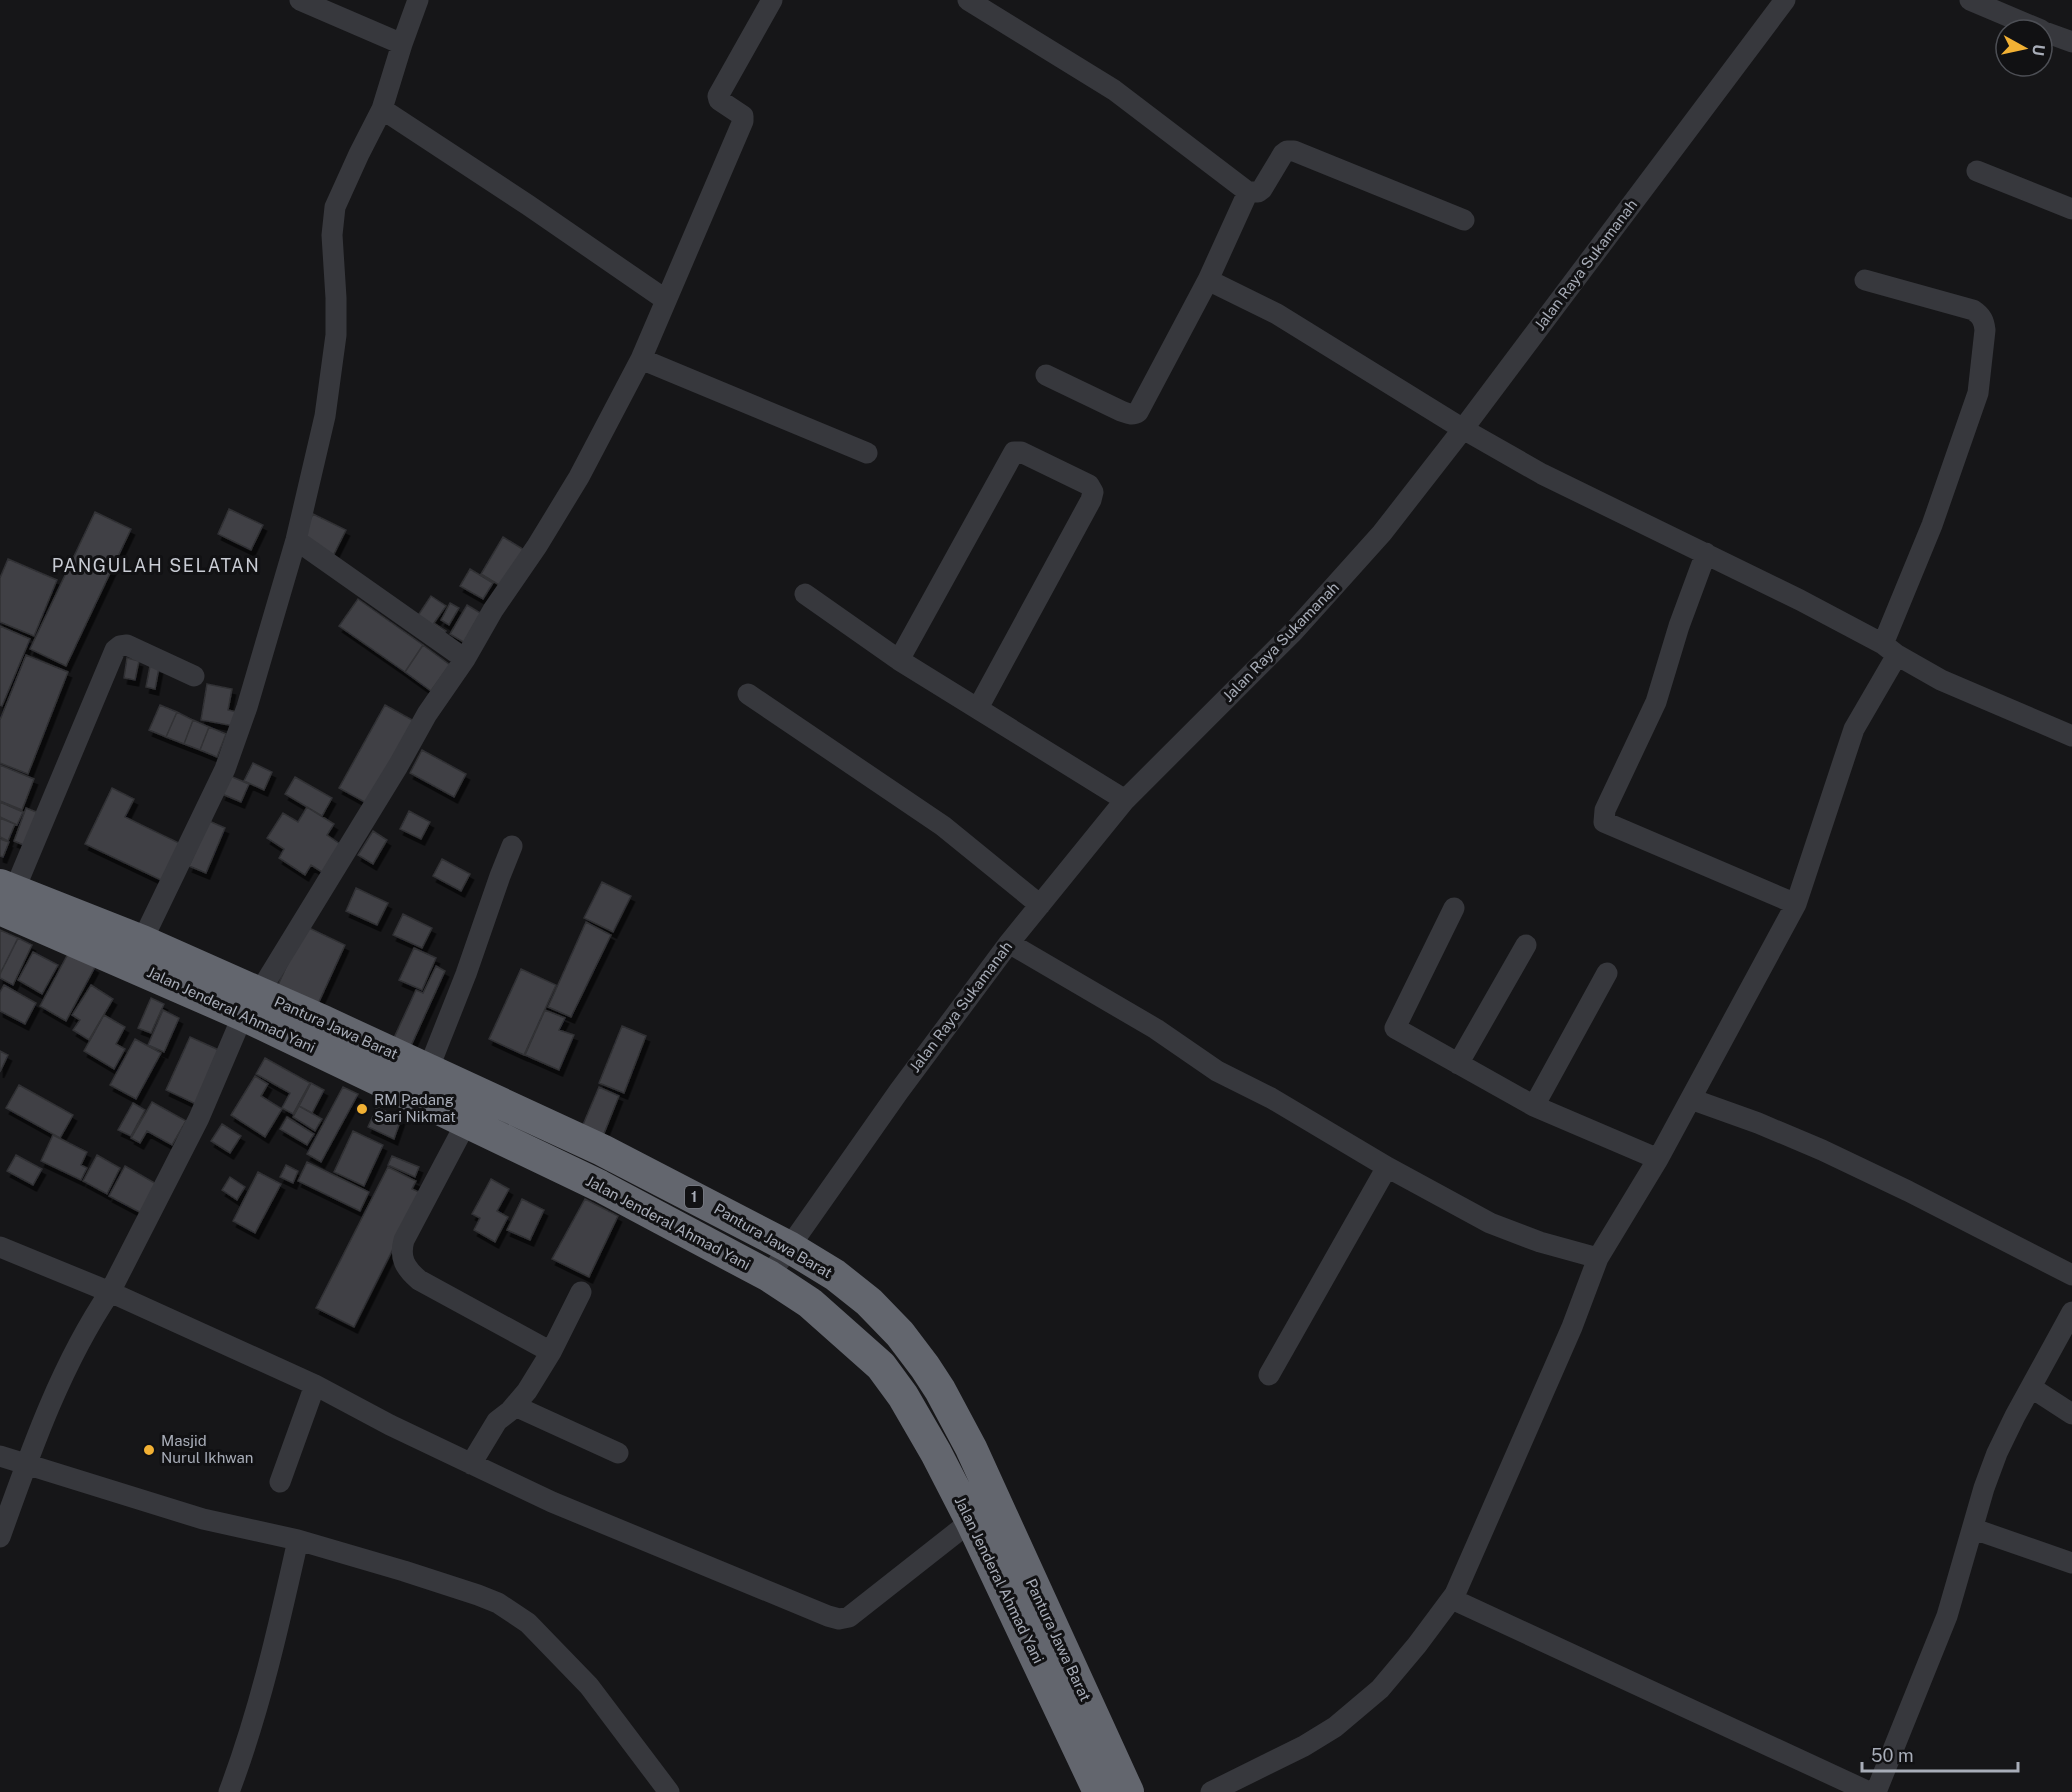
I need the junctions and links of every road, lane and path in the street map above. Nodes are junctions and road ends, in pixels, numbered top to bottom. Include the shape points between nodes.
1 (300, 0) edge
2 (418, 0) edge
3 (772, 0) edge
4 (968, 0) edge
5 (1785, 0) edge
6 (1970, 0) edge
7 (2013, 18) edge
8 (2054, 35) edge
9 (2072, 42) edge
10 (402, 44) junction
11 (382, 109) junction
12 (1977, 171) dead end
13 (1248, 192) junction
14 (2072, 209) edge
15 (1464, 220) dead end
16 (1208, 280) junction
17 (1865, 280) dead end
18 (666, 300) junction
19 (641, 358) junction
20 (1046, 375) dead end
21 (1463, 429) junction
22 (867, 453) dead end
23 (296, 540) junction
24 (1706, 553) junction
25 (805, 594) dead end
26 (1890, 650) junction
27 (465, 659) junction
28 (899, 660) junction
29 (194, 676) dead end
30 (748, 694) dead end
31 (978, 708) junction
32 (2072, 736) edge
33 (1125, 800) junction
34 (512, 846) dead end
35 (5, 895) edge
36 (1796, 904) junction
37 (1040, 905) junction
38 (1454, 908) dead end
39 (142, 941) junction
40 (1009, 943) junction
41 (1526, 945) dead end
42 (1607, 973) dead end
43 (251, 1004) junction
44 (1458, 1064) junction
45 (428, 1070) junction
46 (1691, 1099) junction
47 (1534, 1106) junction
48 (466, 1122) junction
49 (1658, 1159) junction
50 (1386, 1167) junction
51 (0, 1246) edge
52 (789, 1246) junction
53 (1598, 1258) junction
54 (2072, 1275) edge
55 (769, 1276) junction
56 (110, 1292) junction
57 (581, 1292) dead end
58 (2072, 1312) edge
59 (551, 1352) junction
60 (1269, 1375) dead end
61 (315, 1385) junction
62 (2032, 1388) junction
63 (514, 1406) junction
64 (2072, 1413) edge
65 (618, 1453) dead end
66 (0, 1456) edge
67 (27, 1464) junction
68 (471, 1464) junction
69 (280, 1482) dead end
70 (971, 1521) junction
71 (1974, 1529) junction
72 (0, 1537) edge
73 (298, 1540) junction
74 (2072, 1563) edge
75 (1452, 1599) junction
76 (229, 1792) edge
77 (669, 1792) edge
78 (1099, 1792) edge
79 (1128, 1792) edge
80 (1211, 1792) edge
81 (1869, 1792) edge
82 (1876, 1792) edge

1 - 10 street
2 - 10 street
3 - 18 street via 719,93 719,100 744,119
4 - 13 street via 1114,90
5 - 21 street, Jalan Raya Sukamanah
6 - 7 street
8 - 9 street
10 - 11 street
11 - 18 street
11 - 23 street via 335,207 332,236 336,335 325,416
12 - 14 street
13 - 15 street via 1262,189 1283,154 1294,151
13 - 16 street
16 - 20 street via 1136,414 1121,411
16 - 21 street via 1277,315
17 - 26 street via 1973,310 1980,314 1985,330 1978,393
18 - 19 street
19 - 22 street
19 - 27 street via 579,477
21 - 24 street via 1542,474
21 - 33 street, Jalan Raya Sukamanah via 1339,583
23 - 27 street
23 - 39 street via 225,769
24 - 26 street
24 - 36 street via 1656,702 1605,810 1604,822
25 - 28 street
26 - 32 street via 1941,680
26 - 36 street via 1854,729
27 - 43 street via 427,714
28 - 31 street
28 - 31 street via 1014,452 1089,485 1093,492 1091,500
29 - 35 street via 127,645 116,650
30 - 37 street via 943,826
31 - 33 street
33 - 37 street, Jalan Raya Sukamanah
34 - 45 street
35 - 39 highway, Pantura Jawa Barat / 1
35 - 43 highway, Jalan Jenderal Ahmad Yani / 1
36 - 46 street
37 - 40 street, Jalan Raya Sukamanah
38 - 44 street via 1395,1028
39 - 43 highway, Pantura Jawa Barat / 1
40 - 50 street via 1156,1029 1217,1071 1271,1098
40 - 52 street, Jalan Raya Sukamanah
41 - 44 street
42 - 47 street
43 - 45 highway, Pantura Jawa Barat / 1
43 - 48 highway, Jalan Jenderal Ahmad Yani / 1
43 - 56 street via 199,1118
44 - 47 street
45 - 52 highway, Pantura Jawa Barat / 1 via 602,1150
46 - 49 street
46 - 54 street via 1822,1150
47 - 49 street
48 - 55 highway, Jalan Jenderal Ahmad Yani / 1 via 600,1186
48 - 59 street via 404,1240 402,1259 419,1280
49 - 53 street
50 - 53 street via 1490,1223
50 - 60 street
51 - 56 street
52 - 55 street, Jalan Raya Sukamanah
52 - 79 highway, Pantura Jawa Barat / 1 via 869,1302 900,1334 940,1390 971,1448
53 - 75 street via 1572,1327
55 - 70 highway, Jalan Jenderal Ahmad Yani / 1 via 810,1303 881,1366 926,1434
56 - 61 street
56 - 67 street via 73,1356
57 - 59 street
58 - 62 street
59 - 63 street
61 - 68 street
61 - 69 street
62 - 64 street
62 - 71 street via 1997,1453
63 - 65 street
63 - 68 street via 497,1421
66 - 67 street
67 - 72 street
67 - 73 street via 203,1519
68 - 70 street via 665,1550 840,1619 849,1617
70 - 78 highway, Jalan Jenderal Ahmad Yani / 1
71 - 74 street
71 - 82 street via 1947,1616
73 - 76 street via 278,1633
73 - 77 street via 478,1595 528,1623 589,1686
75 - 80 street via 1380,1689 1335,1726 1304,1746
75 - 81 street

